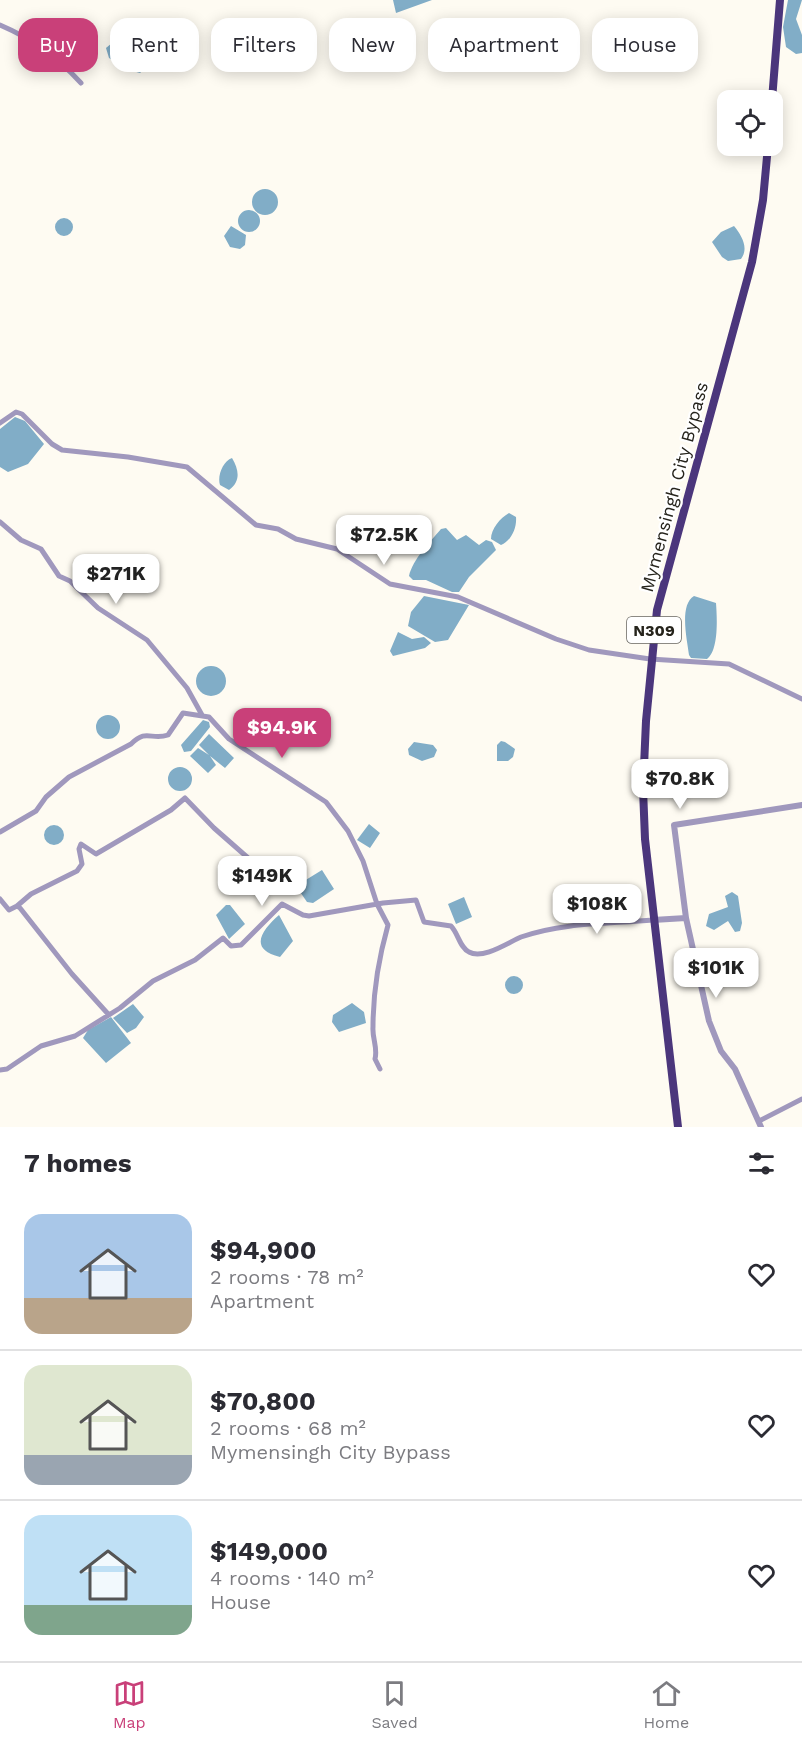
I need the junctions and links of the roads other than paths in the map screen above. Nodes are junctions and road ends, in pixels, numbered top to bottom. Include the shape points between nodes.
1 (780, 0) edge
2 (0, 25) edge
3 (81, 83) dead end
4 (773, 90) edge
5 (767, 156) edge
6 (0, 423) edge
7 (0, 522) edge
8 (650, 659) junction
9 (802, 699) edge
10 (202, 715) junction
11 (802, 806) edge
12 (0, 832) edge
13 (279, 885) dead end
14 (0, 899) edge
15 (377, 904) junction
16 (17, 906) junction
17 (686, 918) junction
18 (653, 920) junction
19 (109, 1015) junction
20 (380, 1069) dead end
21 (0, 1070) edge
22 (802, 1099) edge
23 (760, 1124) edge
24 (678, 1127) edge

1 - 4 highway
2 - 3 street via 57,56
5 - 8 highway, Mymensingh City Bypass / N309 via 752,262 657,610
6 - 8 street via 16,412 62,450 187,467 256,525 278,528 296,539 337,549 390,584 458,597 589,650
7 - 10 street via 21,540 41,549 58,576 147,640 187,688
8 - 9 street via 729,664
8 - 18 highway, Mymensingh City Bypass / N309 via 643,789
10 - 12 street via 183,713 171,732 139,736 69,777 46,796 36,811
10 - 15 street via 229,739 330,806 363,861
11 - 17 street via 674,825
13 - 16 street via 184,798 171,810 96,854 81,844 82,864 77,871 31,894
14 - 16 street via 9,910
15 - 18 street via 416,900 424,922 451,926 467,951 473,953 554,928
15 - 19 street via 309,916 282,904 241,945 231,946 223,938 189,964 153,981
15 - 20 street via 388,924 378,957 372,1028
16 - 19 street
17 - 18 street
17 - 23 street via 709,1021
18 - 24 highway, Mymensingh City Bypass / N309
19 - 21 street
22 - 23 street

